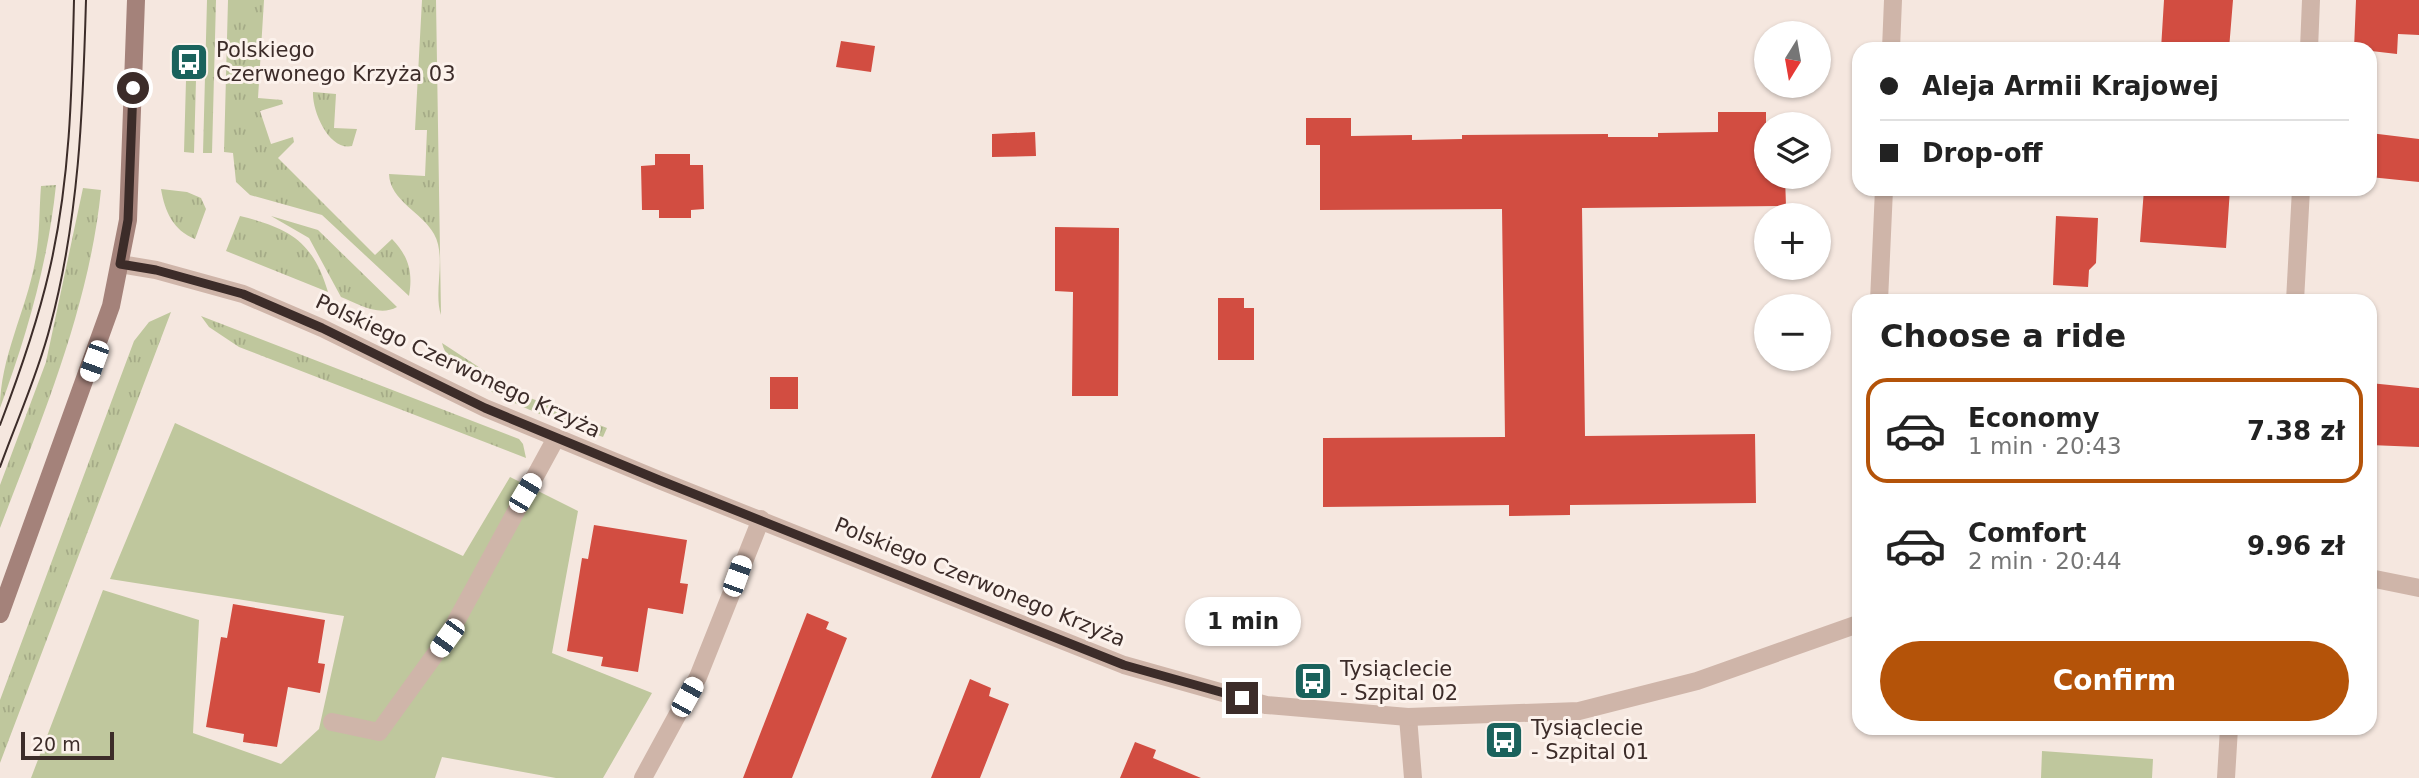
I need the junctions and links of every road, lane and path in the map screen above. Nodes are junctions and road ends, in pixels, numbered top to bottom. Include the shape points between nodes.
1 (136, 0) edge
2 (1893, 0) edge
3 (2311, 0) edge
4 (1891, 42) edge
5 (2309, 42) edge
6 (1884, 196) edge
7 (2301, 196) edge
8 (120, 264) junction
9 (1880, 294) edge
10 (2295, 294) edge
11 (556, 438) junction
12 (761, 519) junction
13 (2377, 579) edge
14 (2419, 588) edge
15 (0, 614) edge
16 (1852, 626) edge
17 (1408, 717) junction
18 (332, 722) dead end
19 (2229, 735) edge
20 (643, 778) edge
21 (1413, 778) edge
22 (2226, 778) edge

1 - 8 main road via 131,181
2 - 4 street
3 - 5 street
6 - 9 street
7 - 10 street
8 - 11 street, Polskiego Czerwonego Krzyża via 243,294
8 - 15 main road via 94,361
11 - 12 street, Polskiego Czerwonego Krzyża
11 - 18 street via 447,638 379,732
12 - 17 street, Polskiego Czerwonego Krzyża via 1124,665 1266,705
12 - 20 street via 698,677
13 - 14 street
16 - 17 street, Polskiego Czerwonego Krzyża via 1697,681 1579,711
17 - 21 street
19 - 22 street

